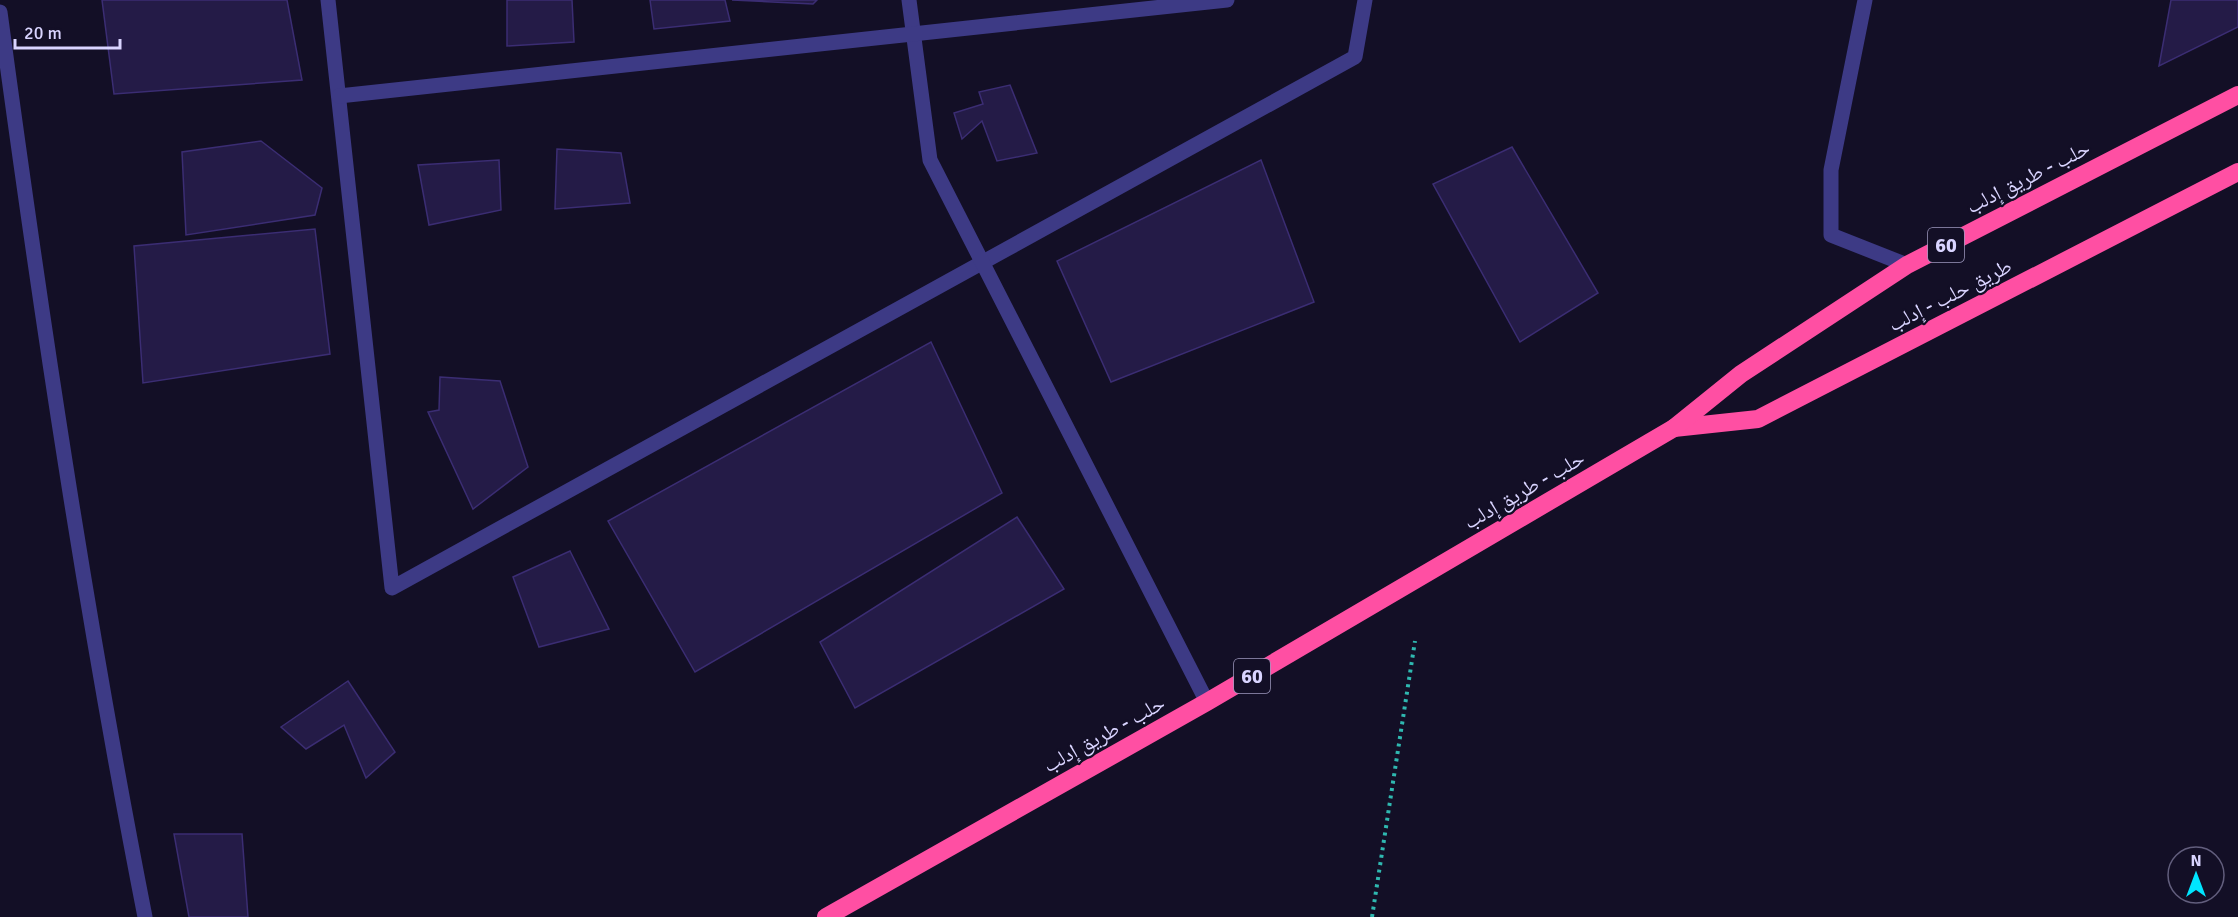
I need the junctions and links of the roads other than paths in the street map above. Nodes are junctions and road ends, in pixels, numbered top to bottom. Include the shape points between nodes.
1 (328, 0) edge
2 (909, 0) edge
3 (1227, 0) edge
4 (1365, 0) edge
5 (1865, 0) edge
6 (0, 12) edge
7 (913, 34) junction
8 (2238, 94) edge
9 (339, 96) junction
10 (2238, 172) edge
11 (984, 263) junction
12 (1907, 265) junction
13 (1674, 428) junction
14 (1207, 702) junction
15 (145, 917) edge
16 (826, 917) edge

1 - 9 street
2 - 7 street
3 - 7 street
4 - 11 street via 1355,57
5 - 12 street via 1831,170 1831,235
6 - 15 street via 44,334 104,708
7 - 9 street
7 - 11 street via 930,160
8 - 12 highway, حلب - طريق إدلب / 60
9 - 11 street via 392,588
10 - 13 highway, طريق حلب - إدلب / 60 via 1758,419
11 - 14 street
12 - 13 highway, حلب - طريق إدلب / 60 via 1741,374
13 - 14 highway, حلب - طريق إدلب / 60
14 - 16 highway, حلب - طريق إدلب / 60

